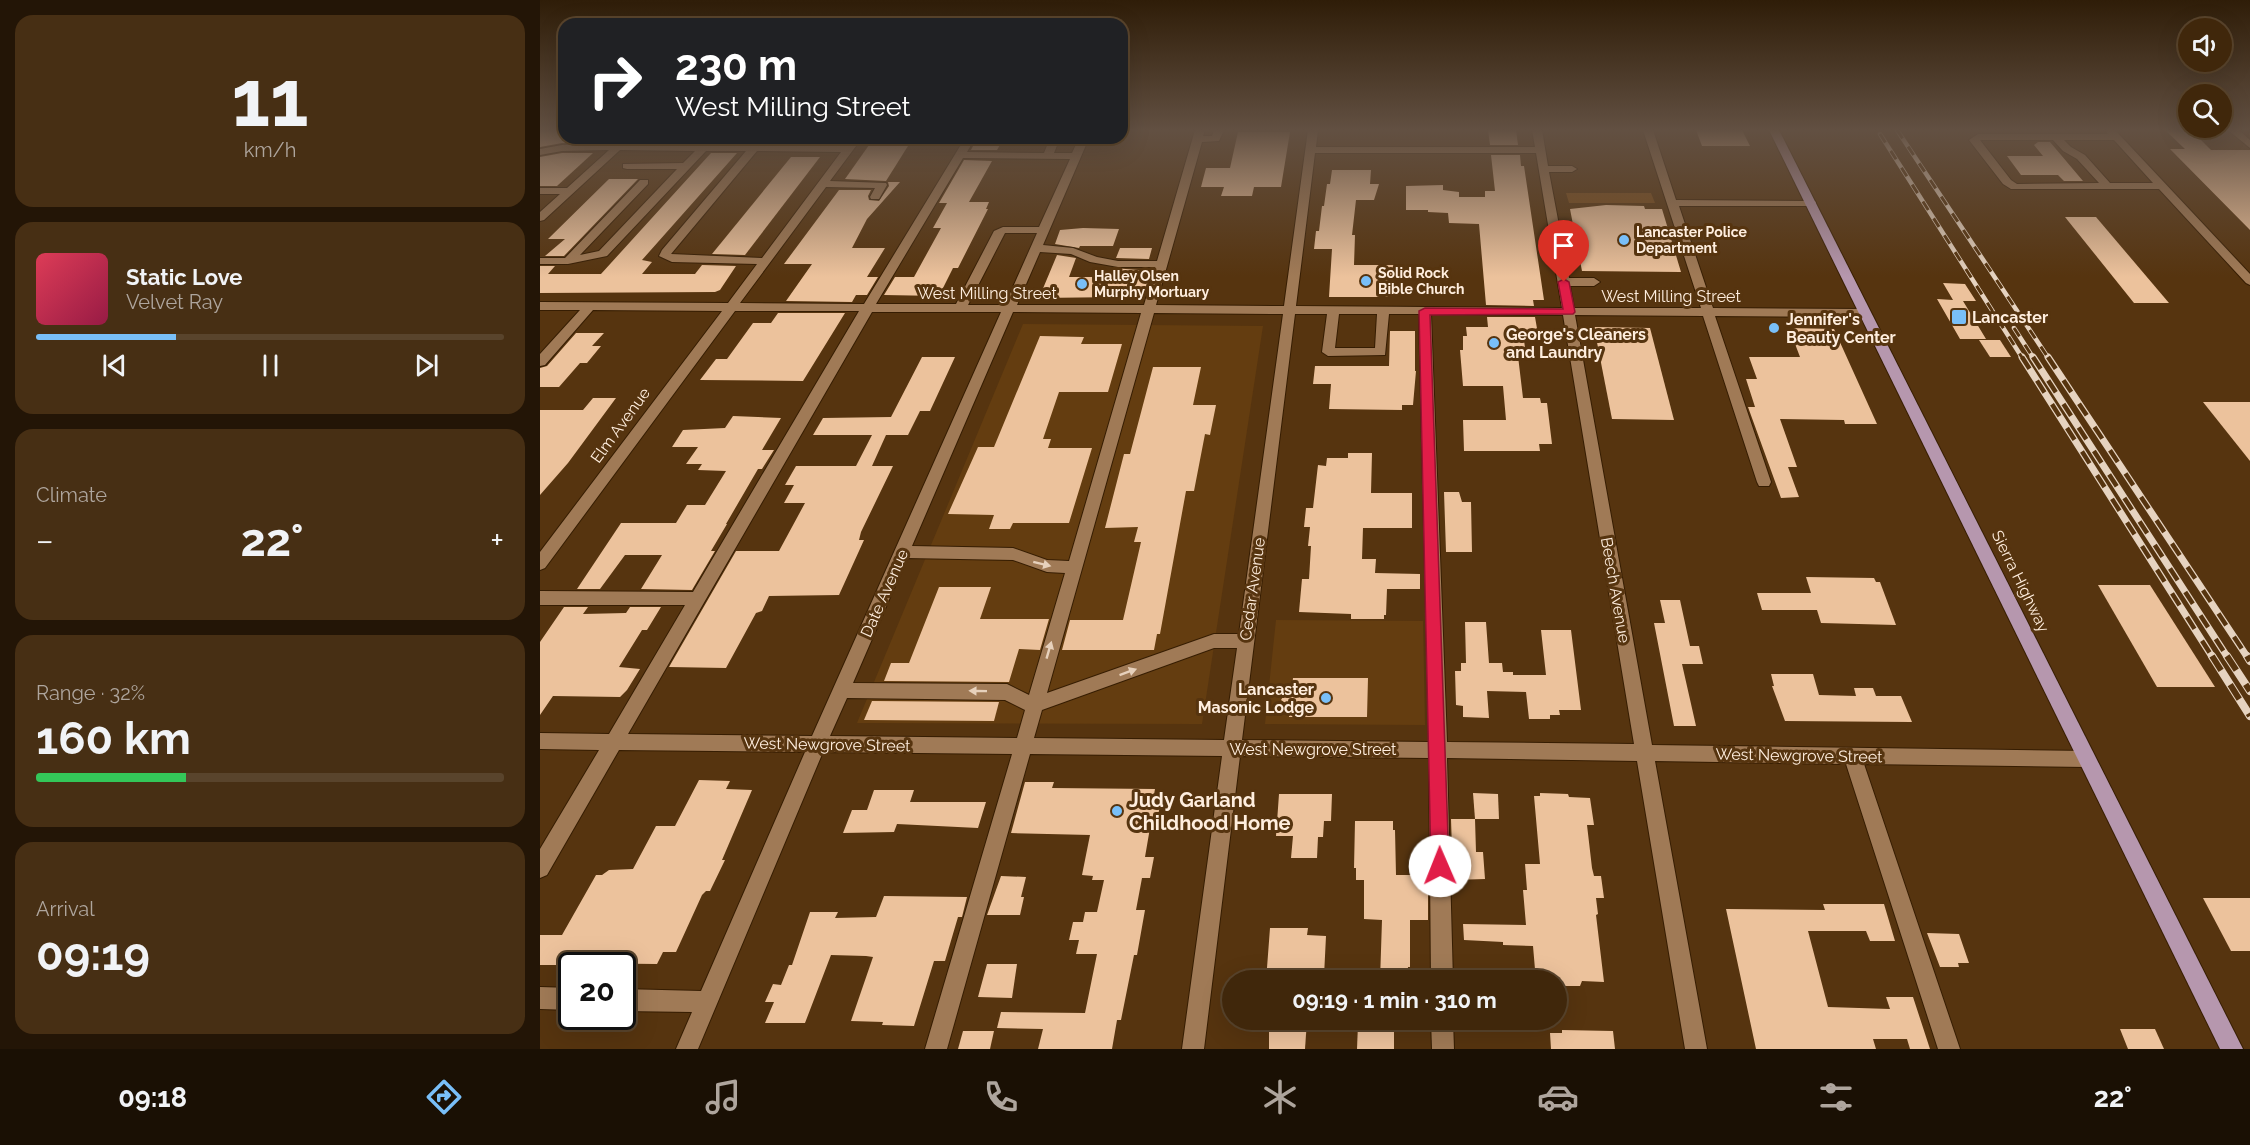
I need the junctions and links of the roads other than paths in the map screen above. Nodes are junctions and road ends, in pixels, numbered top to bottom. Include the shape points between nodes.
1 (582, 179) edge
2 (674, 179) edge
3 (728, 179) edge
4 (826, 179) edge
5 (946, 179) edge
6 (1066, 179) edge
7 (1186, 179) edge
8 (1306, 179) edge
9 (1546, 179) edge
10 (1664, 179) edge
11 (1799, 179) edge
12 (2005, 179) edge
13 (2101, 179) edge
14 (2154, 179) edge
15 (644, 182) dead end
16 (822, 184) junction
17 (2107, 186) junction
18 (2161, 186) junction
19 (540, 191) edge
20 (569, 191) junction
21 (875, 197) dead end
22 (1672, 203) junction
23 (1811, 203) junction
24 (540, 218) edge
25 (1044, 230) junction
26 (2218, 245) junction
27 (1036, 248) junction
28 (540, 261) edge
29 (568, 261) junction
30 (764, 261) junction
31 (1160, 264) junction
32 (2250, 265) edge
33 (2250, 281) edge
34 (1564, 282) junction
35 (1594, 282) dead end
36 (540, 306) edge
37 (589, 307) junction
38 (730, 308) junction
39 (867, 309) junction
40 (960, 309) junction
41 (1008, 310) junction
42 (1148, 310) junction
43 (1289, 311) junction
44 (1332, 311) junction
45 (1383, 311) junction
46 (1425, 311) junction
47 (1569, 312) junction
48 (1709, 313) junction
49 (1865, 313) junction
50 (540, 362) edge
51 (1764, 482) dead end
52 (902, 552) junction
53 (540, 564) edge
54 (1073, 567) junction
55 (540, 598) edge
56 (697, 599) junction
57 (1245, 641) junction
58 (842, 690) junction
59 (1033, 706) junction
60 (540, 741) edge
61 (615, 742) junction
62 (818, 743) junction
63 (1022, 747) junction
64 (1231, 748) junction
65 (1438, 750) junction
66 (1644, 753) junction
67 (1852, 755) junction
68 (2086, 759) junction
69 (540, 868) edge
70 (1442, 970) edge
71 (540, 998) edge
72 (558, 999) edge
73 (636, 1000) edge
74 (707, 1002) junction
75 (1442, 1030) edge
76 (687, 1049) edge
77 (936, 1049) edge
78 (1193, 1049) edge
79 (1443, 1049) edge
80 (1696, 1049) edge
81 (1949, 1049) edge
82 (2232, 1049) edge

1 - 20 street
2 - 29 street via 603,254
3 - 30 street via 665,256 672,260
4 - 16 street, Elm Avenue
5 - 39 street
6 - 25 street, Date Avenue
7 - 31 street
8 - 43 street, Cedar Avenue
9 - 34 street, Beech Avenue
10 - 22 street
11 - 23 main road, Sierra Highway
12 - 17 street via 2015,187
13 - 17 street
14 - 18 street
15 - 29 street
16 - 21 street via 882,185
16 - 30 street, Elm Avenue
17 - 18 street
18 - 26 street
19 - 20 street
20 - 24 street
22 - 23 street
22 - 48 street
23 - 49 main road, Sierra Highway
25 - 27 street, Date Avenue
25 - 40 street via 998,233
26 - 32 street
26 - 33 street
27 - 31 street via 1073,251 1118,264
27 - 41 street, Date Avenue
28 - 29 street
30 - 38 street, Elm Avenue
31 - 42 street
34 - 35 street
34 - 47 street, Beech Avenue
36 - 37 street, West Milling Street
37 - 38 street, West Milling Street
37 - 50 street
38 - 39 street, West Milling Street
38 - 53 street, Elm Avenue
39 - 40 street, West Milling Street
39 - 56 street
40 - 41 street, West Milling Street
41 - 42 street, West Milling Street
41 - 52 street, Date Avenue
42 - 43 street, West Milling Street
42 - 54 street
43 - 44 street, West Milling Street
43 - 57 street, Cedar Avenue
44 - 45 street, West Milling Street
44 - 45 street via 1328,352 1381,352
45 - 46 street, West Milling Street
46 - 47 street, West Milling Street
46 - 65 street
47 - 48 street, West Milling Street
47 - 66 street, Beech Avenue
48 - 49 street, West Milling Street
48 - 51 street
49 - 68 main road, Sierra Highway
52 -> 54 street via 1012,554 1047,566
52 - 58 street, Date Avenue
59 -> 54 street
55 - 56 street
56 - 61 street
59 -> 57 street via 1214,641
57 - 64 street, Cedar Avenue
59 -> 58 street via 1007,692
58 - 62 street, Date Avenue
59 - 63 street
60 - 61 street, West Newgrove Street
61 - 62 street, West Newgrove Street
61 - 69 street
62 - 63 street, West Newgrove Street
62 - 74 street, Date Avenue
63 - 64 street, West Newgrove Street
63 - 77 street
64 - 65 street, West Newgrove Street
64 - 78 street, Cedar Avenue
65 - 66 street, West Newgrove Street
65 - 70 street
66 - 67 street, West Newgrove Street
66 - 80 street, Beech Avenue
67 - 68 street, West Newgrove Street
67 - 81 street
68 - 82 main road, Sierra Highway
71 - 72 street
73 - 74 street
74 - 76 street, Date Avenue
75 - 79 street

